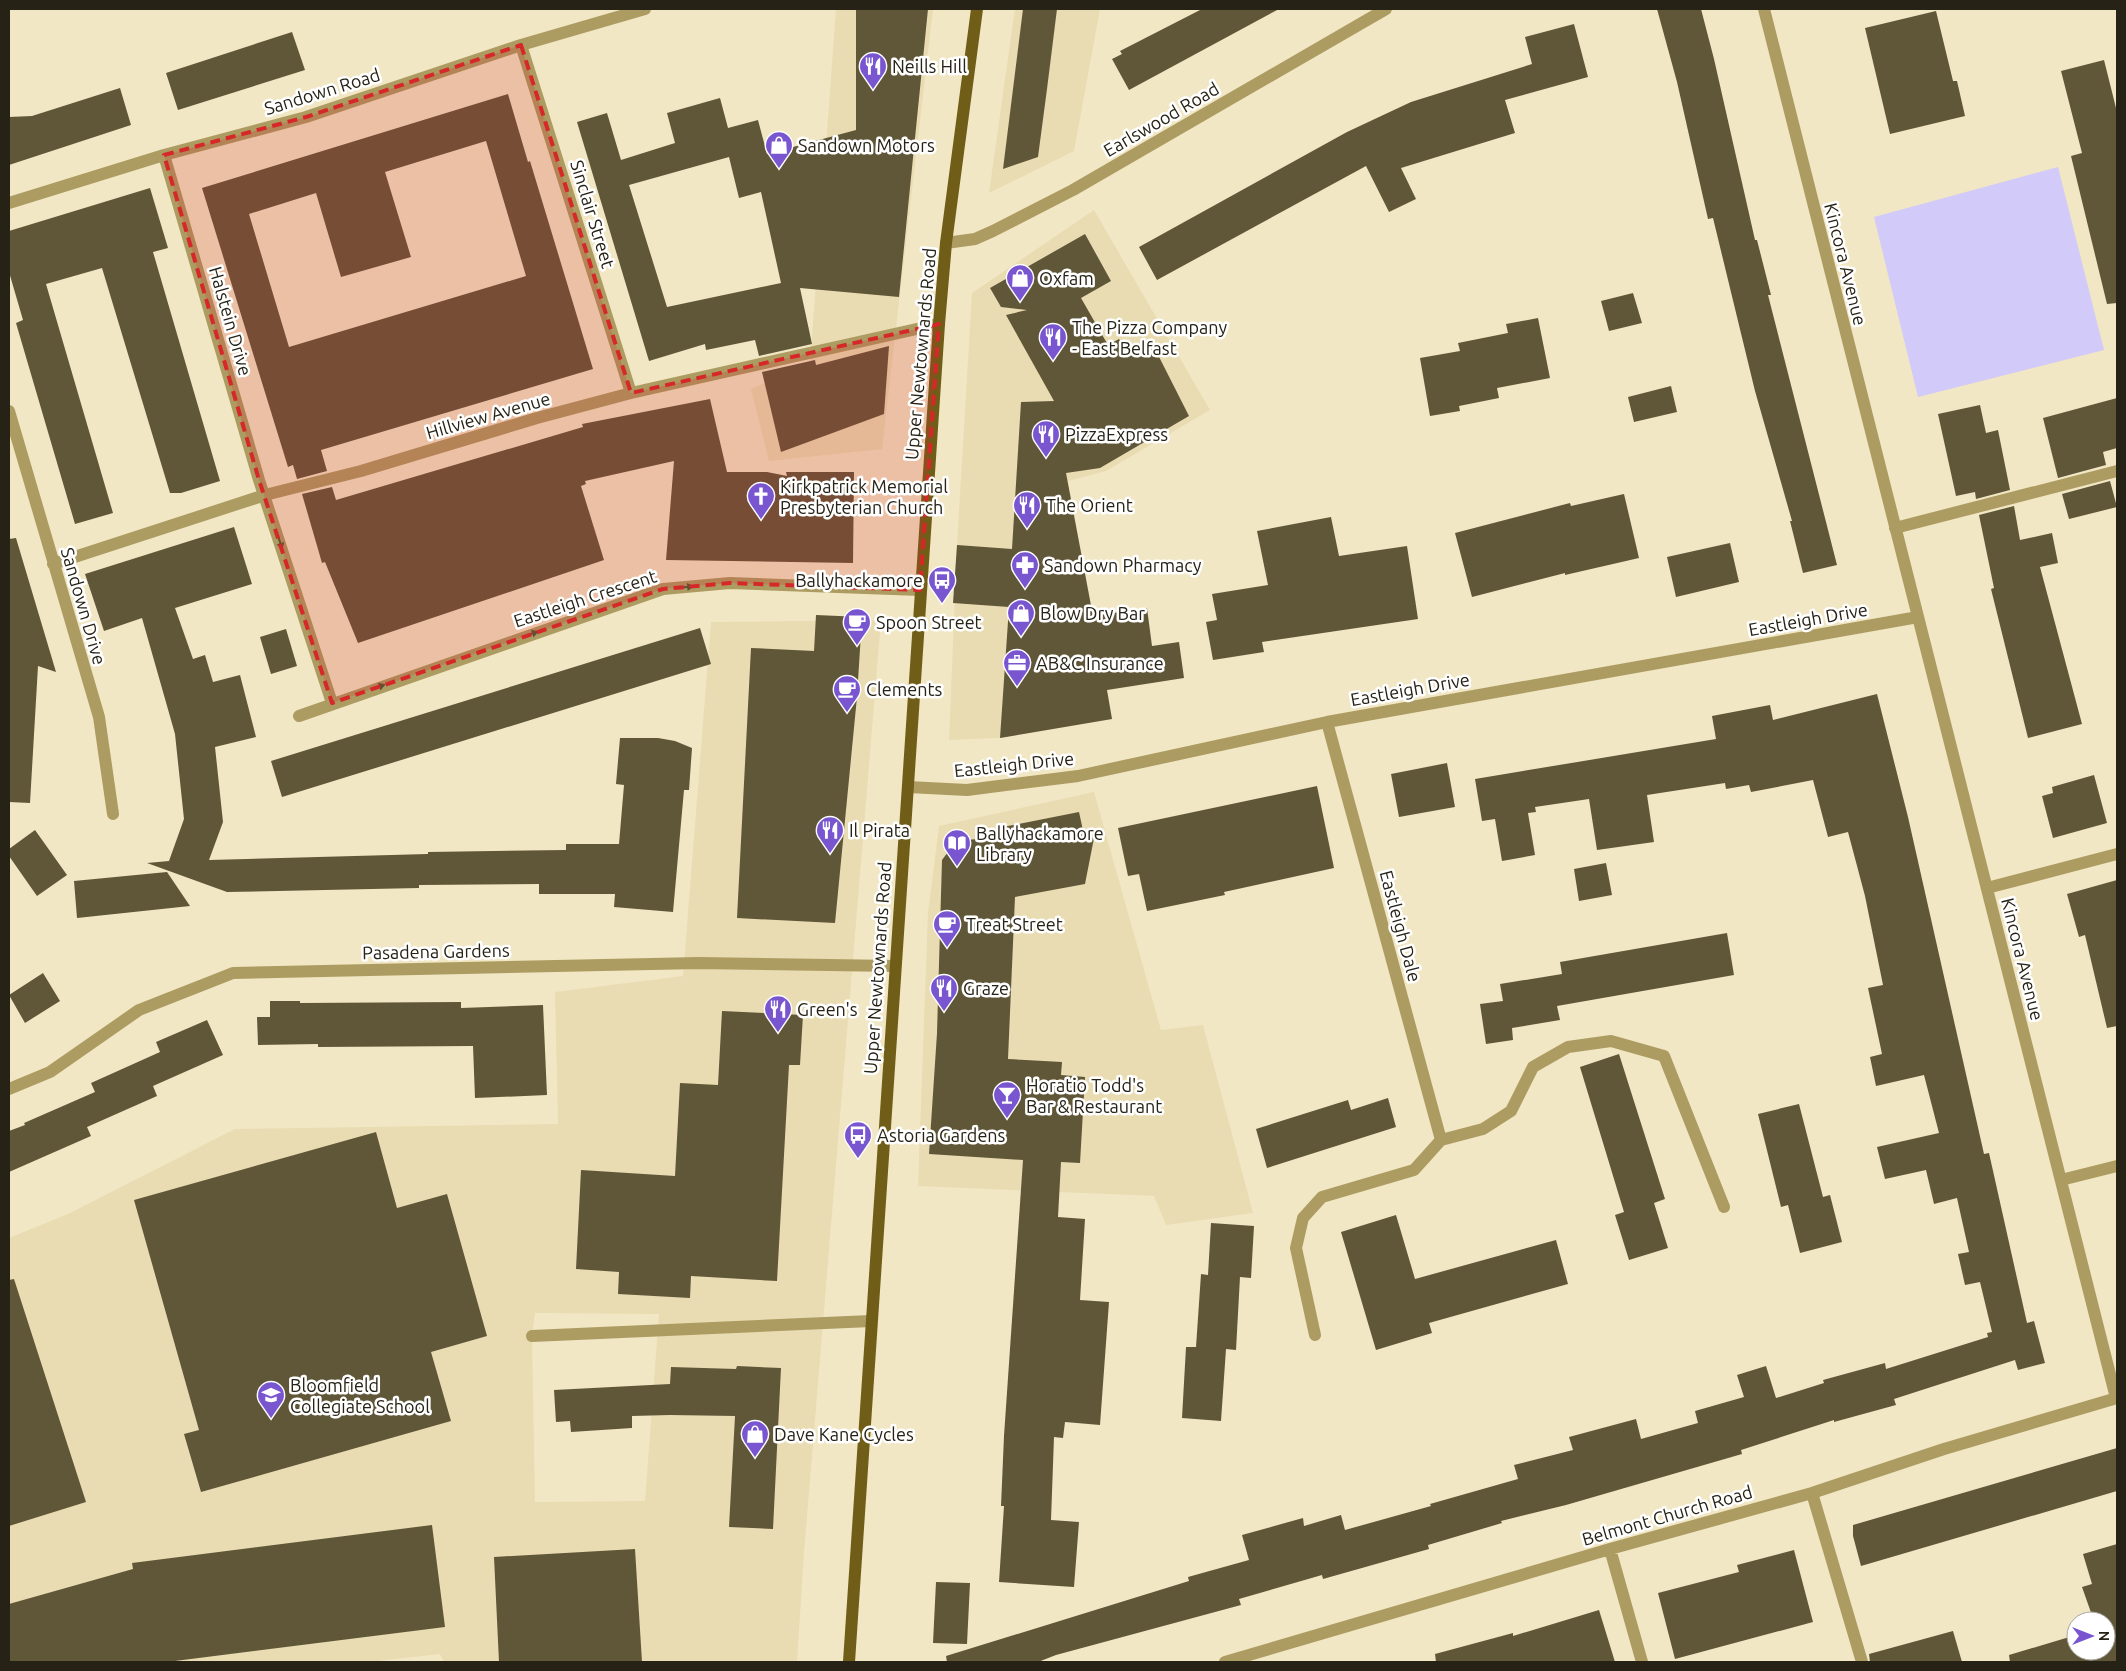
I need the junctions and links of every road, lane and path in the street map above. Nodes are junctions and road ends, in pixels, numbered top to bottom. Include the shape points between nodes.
1 (977, 9) edge
2 (1386, 9) edge
3 (1764, 9) edge
4 (638, 10) edge
5 (521, 44) junction
6 (164, 155) junction
7 (9, 203) edge
8 (946, 243) junction
9 (939, 324) junction
10 (631, 393) junction
11 (9, 411) edge
12 (2117, 471) edge
13 (265, 496) junction
14 (1895, 528) junction
15 (53, 564) junction
16 (920, 590) junction
17 (1918, 617) junction
18 (332, 703) junction
19 (298, 716) dead end
20 (1327, 722) junction
21 (908, 787) junction
22 (112, 814) dead end
23 (2117, 854) edge
24 (1987, 888) junction
25 (895, 966) junction
26 (9, 1089) edge
27 (1440, 1140) junction
28 (2117, 1166) edge
29 (2061, 1180) junction
30 (1724, 1207) dead end
31 (871, 1322) junction
32 (1315, 1335) dead end
33 (532, 1336) dead end
34 (2117, 1398) edge
35 (1812, 1493) junction
36 (1610, 1548) junction
37 (849, 1662) edge
38 (1225, 1662) edge
39 (1642, 1662) edge
40 (1862, 1662) edge

1 - 8 main road, Upper Newtownards Road
2 - 8 street, Earlswood Road via 1073,190 975,239
3 - 14 street, Kincora Avenue
4 - 5 street, Sandown Road
5 - 6 street, Sandown Road via 306,117
5 - 10 street, Sinclair Street
6 - 7 street, Sandown Road
6 - 13 street, Halstein Drive
8 - 9 main road, Upper Newtownards Road
9 - 10 street, Hillview Avenue
9 - 16 main road, Upper Newtownards Road
10 - 13 street, Hillview Avenue
11 - 15 street, Sandown Drive
12 - 14 street
13 - 15 street, Hillview Avenue
13 -> 18 street
14 - 17 street, Kincora Avenue
15 - 22 street, Sandown Drive via 98,717
18 -> 16 street, Eastleigh Crescent via 663,589 730,583
16 - 21 main road, Upper Newtownards Road
17 - 20 street, Eastleigh Drive
17 - 24 street, Kincora Avenue
18 - 19 street, Eastleigh Crescent
20 - 21 street, Eastleigh Drive via 1078,776 967,790
20 - 27 street, Eastleigh Dale
21 - 25 main road, Upper Newtownards Road
23 - 24 street
24 - 29 street, Kincora Avenue
25 - 26 street, Pasadena Gardens via 699,963 233,973 139,1010 50,1072
25 - 31 main road, Upper Newtownards Road
27 - 30 street via 1483,1129 1511,1111 1533,1067 1568,1047 1611,1040 1664,1056
27 - 32 street via 1414,1170 1322,1197 1302,1218 1296,1248
28 - 29 street
29 - 34 street, Kincora Avenue
31 - 33 street
31 - 37 main road, Upper Newtownards Road
34 - 35 street, Belmont Church Road via 1944,1449
35 - 36 street, Belmont Church Road
35 - 40 street
36 - 38 street, Belmont Church Road
36 - 39 street

